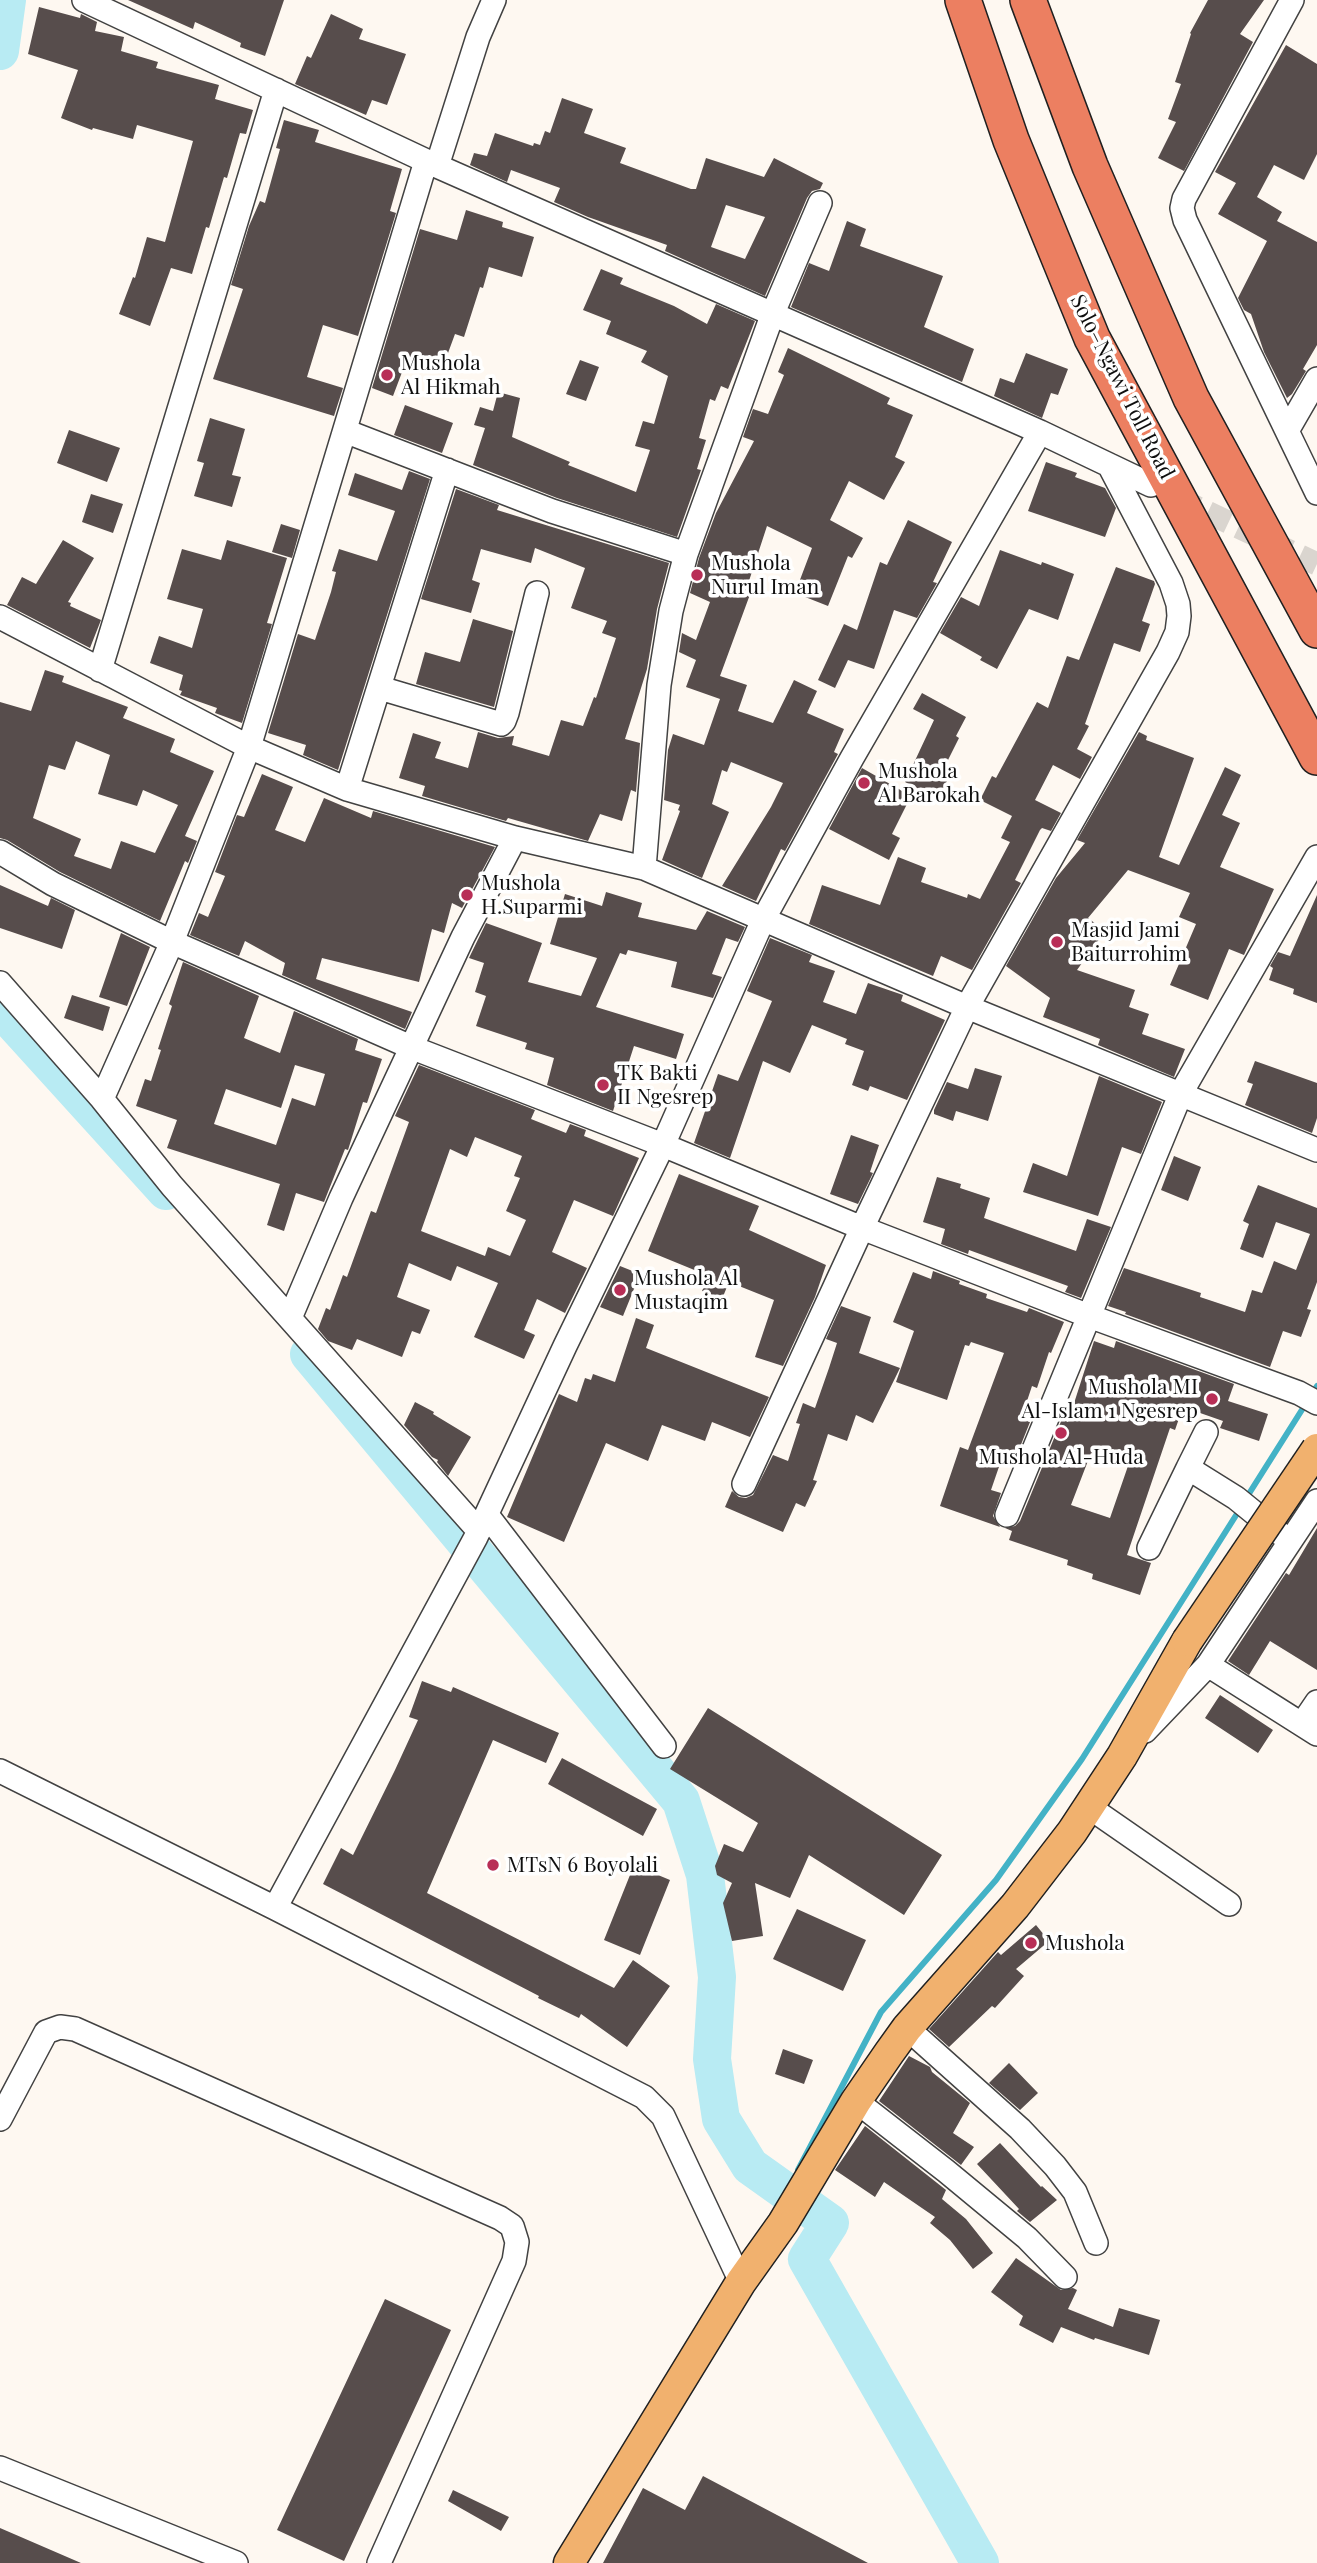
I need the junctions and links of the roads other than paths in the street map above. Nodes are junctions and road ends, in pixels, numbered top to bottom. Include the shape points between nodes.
1 (84, 0) edge
2 (494, 0) edge
3 (963, 0) edge
4 (1028, 0) edge
5 (1292, 0) edge
6 (276, 90) junction
7 (431, 163) junction
8 (820, 203) dead end
9 (772, 313) junction
10 (1317, 379) edge
11 (345, 431) junction
12 (1287, 431) junction
13 (1040, 432) junction
14 (1109, 465) junction
15 (447, 470) junction
16 (1151, 485) dead end
17 (1317, 494) edge
18 (686, 554) junction
19 (537, 593) dead end
20 (0, 617) edge
21 (1317, 630) edge
22 (100, 670) junction
23 (380, 688) junction
24 (249, 747) junction
25 (1317, 757) edge
26 (347, 789) junction
27 (515, 838) junction
28 (0, 852) edge
29 (1317, 857) edge
30 (644, 867) junction
31 (763, 920) junction
32 (172, 943) junction
33 (0, 983) edge
34 (967, 1007) junction
35 (413, 1048) junction
36 (1181, 1093) junction
37 (102, 1099) junction
38 (663, 1145) junction
39 (1317, 1150) edge
40 (862, 1228) junction
41 (1089, 1316) junction
42 (290, 1318) junction
43 (1308, 1398) edge
44 (1206, 1432) dead end
45 (1317, 1450) edge
46 (1188, 1468) junction
47 (744, 1484) dead end
48 (1317, 1501) edge
49 (1007, 1515) dead end
50 (481, 1528) junction
51 (1289, 1542) junction
52 (1149, 1548) dead end
53 (1208, 1665) junction
54 (1317, 1702) edge
55 (1309, 1729) edge
56 (664, 1746) dead end
57 (1122, 1756) junction
58 (0, 1771) edge
59 (1089, 1807) junction
60 (1229, 1905) dead end
61 (275, 1908) junction
62 (907, 2028) junction
63 (856, 2101) junction
64 (0, 2119) edge
65 (1096, 2243) dead end
66 (1065, 2277) dead end
67 (741, 2282) junction
68 (0, 2468) edge
69 (236, 2563) edge
70 (379, 2563) edge
71 (569, 2563) edge

1 - 6 street
2 - 7 street
3 - 25 highway, Solo–Ngawi Toll Road via 1011,140 1092,338
4 - 21 highway via 1090,166 1191,398
5 - 12 street via 1182,203 1185,220
6 - 7 street
6 - 22 street
7 - 9 street
7 - 11 street
8 - 9 street
9 - 13 street
9 - 18 street
10 - 12 street
11 - 15 street
11 - 24 street
12 - 17 street
13 - 14 street
13 - 31 street
14 - 16 street
14 - 34 street via 1171,583 1178,604 1177,632
15 - 18 street via 552,511
15 - 23 street
18 - 30 street via 659,685
19 - 23 street via 507,713 500,724
20 - 22 street
22 - 24 street
23 - 26 street
24 - 26 street
24 - 32 street
26 - 27 street
27 - 30 street
27 - 35 street via 463,937
28 - 32 street
29 - 36 street
30 - 31 street
31 - 34 street
31 - 38 street
32 - 35 street
32 - 37 street
33 - 37 street
34 - 36 street
34 - 40 street
35 - 38 street
35 - 42 street
36 - 39 street
36 - 41 street
37 - 42 street
38 - 40 street
38 - 50 street
40 - 41 street
40 - 47 street
41 - 43 street
41 - 49 street
42 - 50 street
44 - 46 street
45 - 57 main road, bridge via 1187,1641
46 - 51 street via 1237,1498
46 - 52 street
48 - 51 street
50 - 56 street
50 - 61 street
51 - 53 street
53 - 55 street
53 - 57 street
54 - 55 street
57 - 59 main road
58 - 61 street
59 - 60 street
59 - 62 main road via 1015,1906
61 - 67 street via 644,2097 663,2116
62 - 63 main road
62 - 65 street via 1055,2166 1075,2192
63 - 66 street via 1027,2238
63 - 67 main road via 783,2223
64 - 70 street via 46,2032 60,2026 75,2029 512,2226 517,2242 514,2261
67 - 71 main road
68 - 69 street

